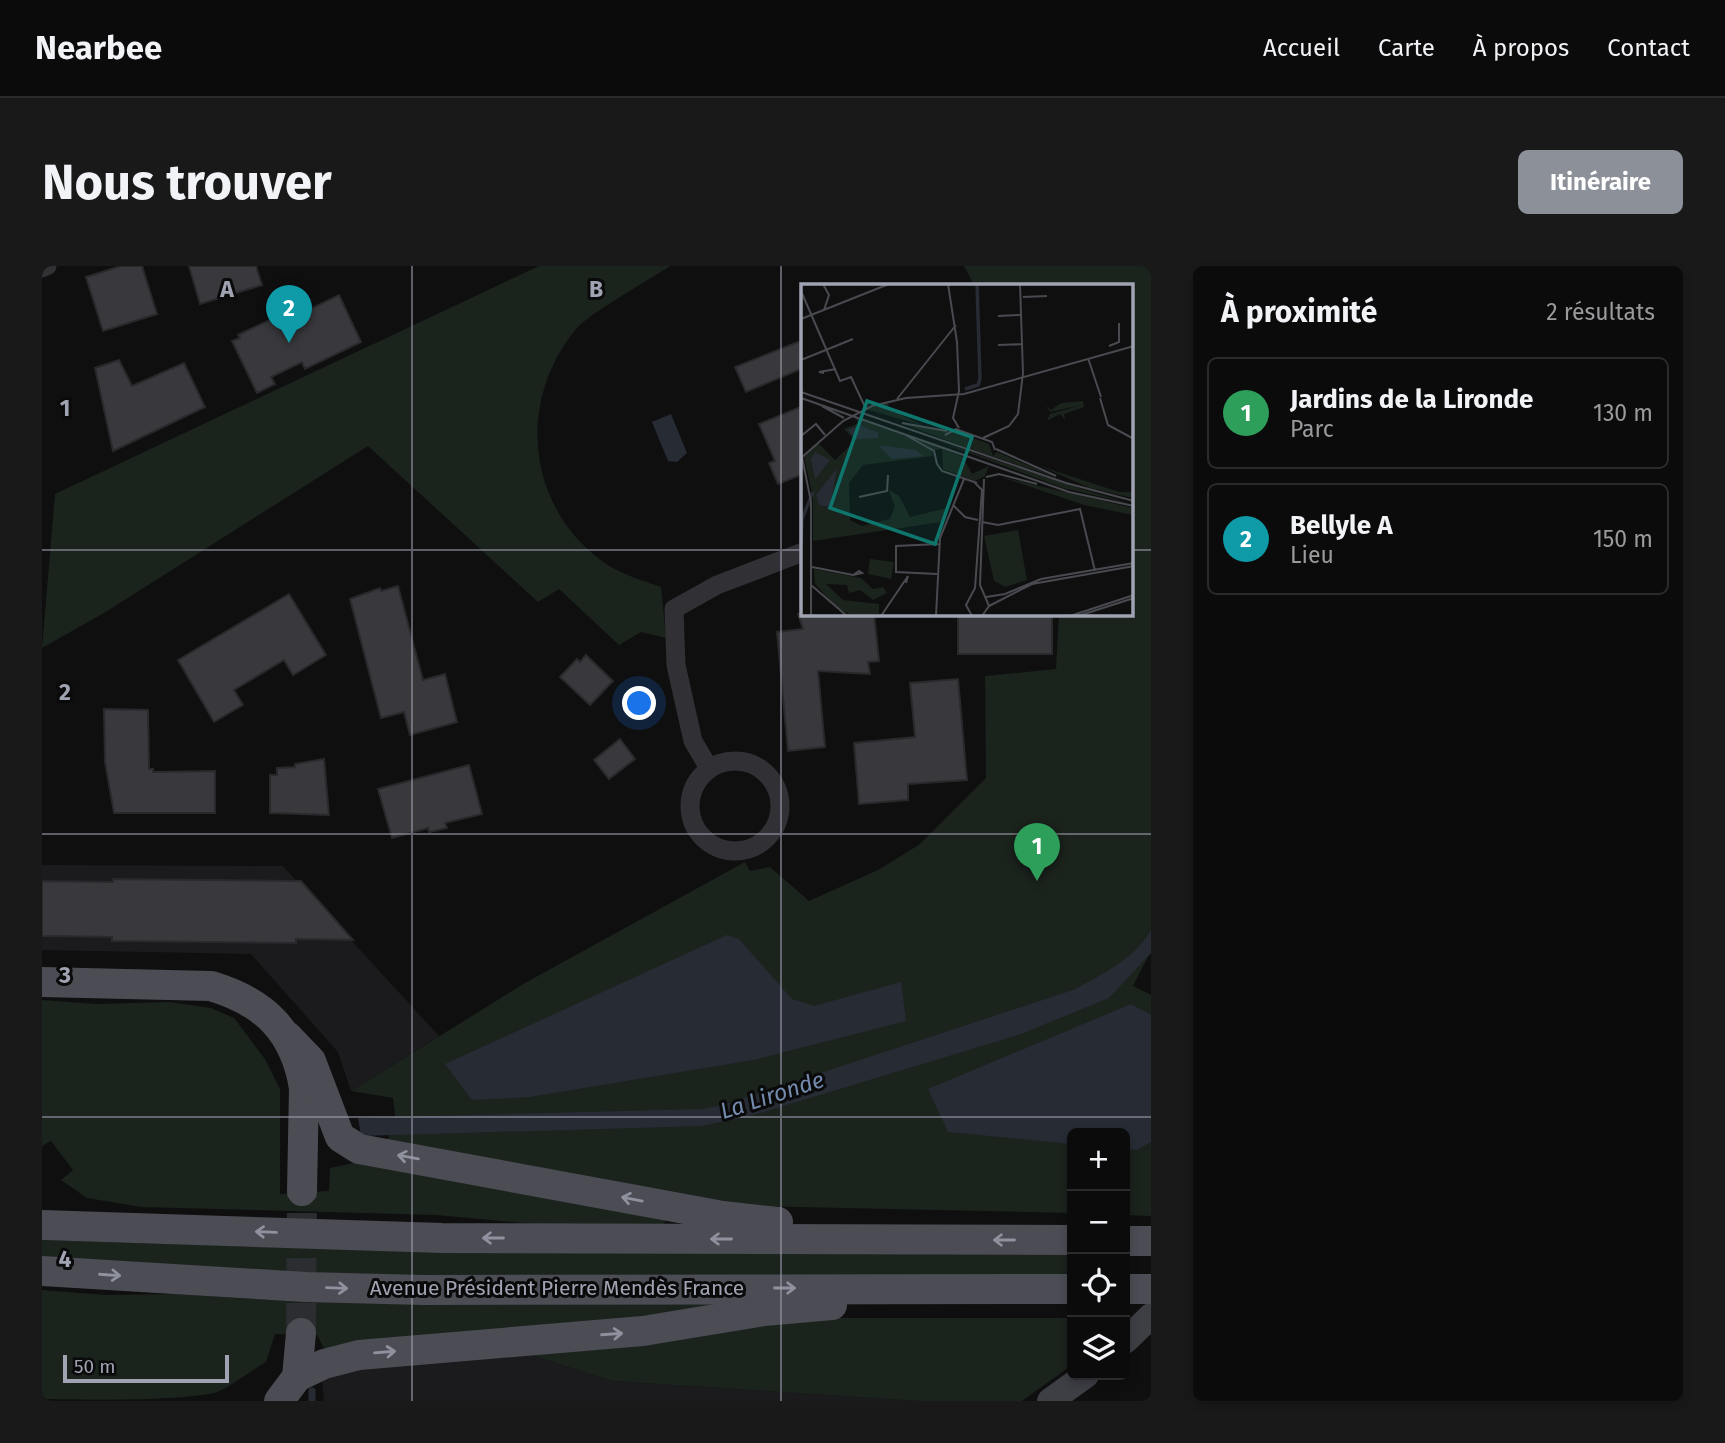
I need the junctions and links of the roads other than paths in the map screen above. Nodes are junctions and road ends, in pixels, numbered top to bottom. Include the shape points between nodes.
1 (47, 266) edge
2 (42, 268) edge
3 (801, 553) edge
4 (709, 768) junction
5 (42, 982) edge
6 (287, 1036) junction
7 (302, 1191) tunnel mouth
8 (42, 1225) edge
9 (814, 1239) junction
10 (1067, 1240) edge
11 (1130, 1241) edge
12 (1151, 1241) edge
13 (42, 1271) edge
14 (880, 1288) junction
15 (1067, 1289) edge
16 (1130, 1289) edge
17 (1151, 1289) edge
18 (301, 1333) tunnel mouth
19 (297, 1377) junction
20 (1079, 1380) edge
21 (279, 1401) edge
22 (1050, 1401) edge

1 - 2 street
3 - 4 street via 717,585 674,609 676,665 693,741
4 - 4 street via 691,794 690,810 700,835 711,845 735,852 763,843 779,818 781,799 773,779 747,761
5 - 6 main road via 211,986 248,1002
6 - 7 main road via 297,1055 304,1088
9 -> 6 main road via 802,1224 723,1216 359,1149 340,1137 311,1060
9 -> 8 main road via 442,1238
10 -> 9 main road
11 - 12 main road
13 -> 14 main road, Avenue Président Pierre Mendès France via 424,1290
14 - 15 main road, Avenue Président Pierre Mendès France
19 -> 14 main road via 359,1355 643,1331 764,1311 860,1303
16 - 17 main road
18 - 19 main road
19 - 21 main road
20 - 22 main road

